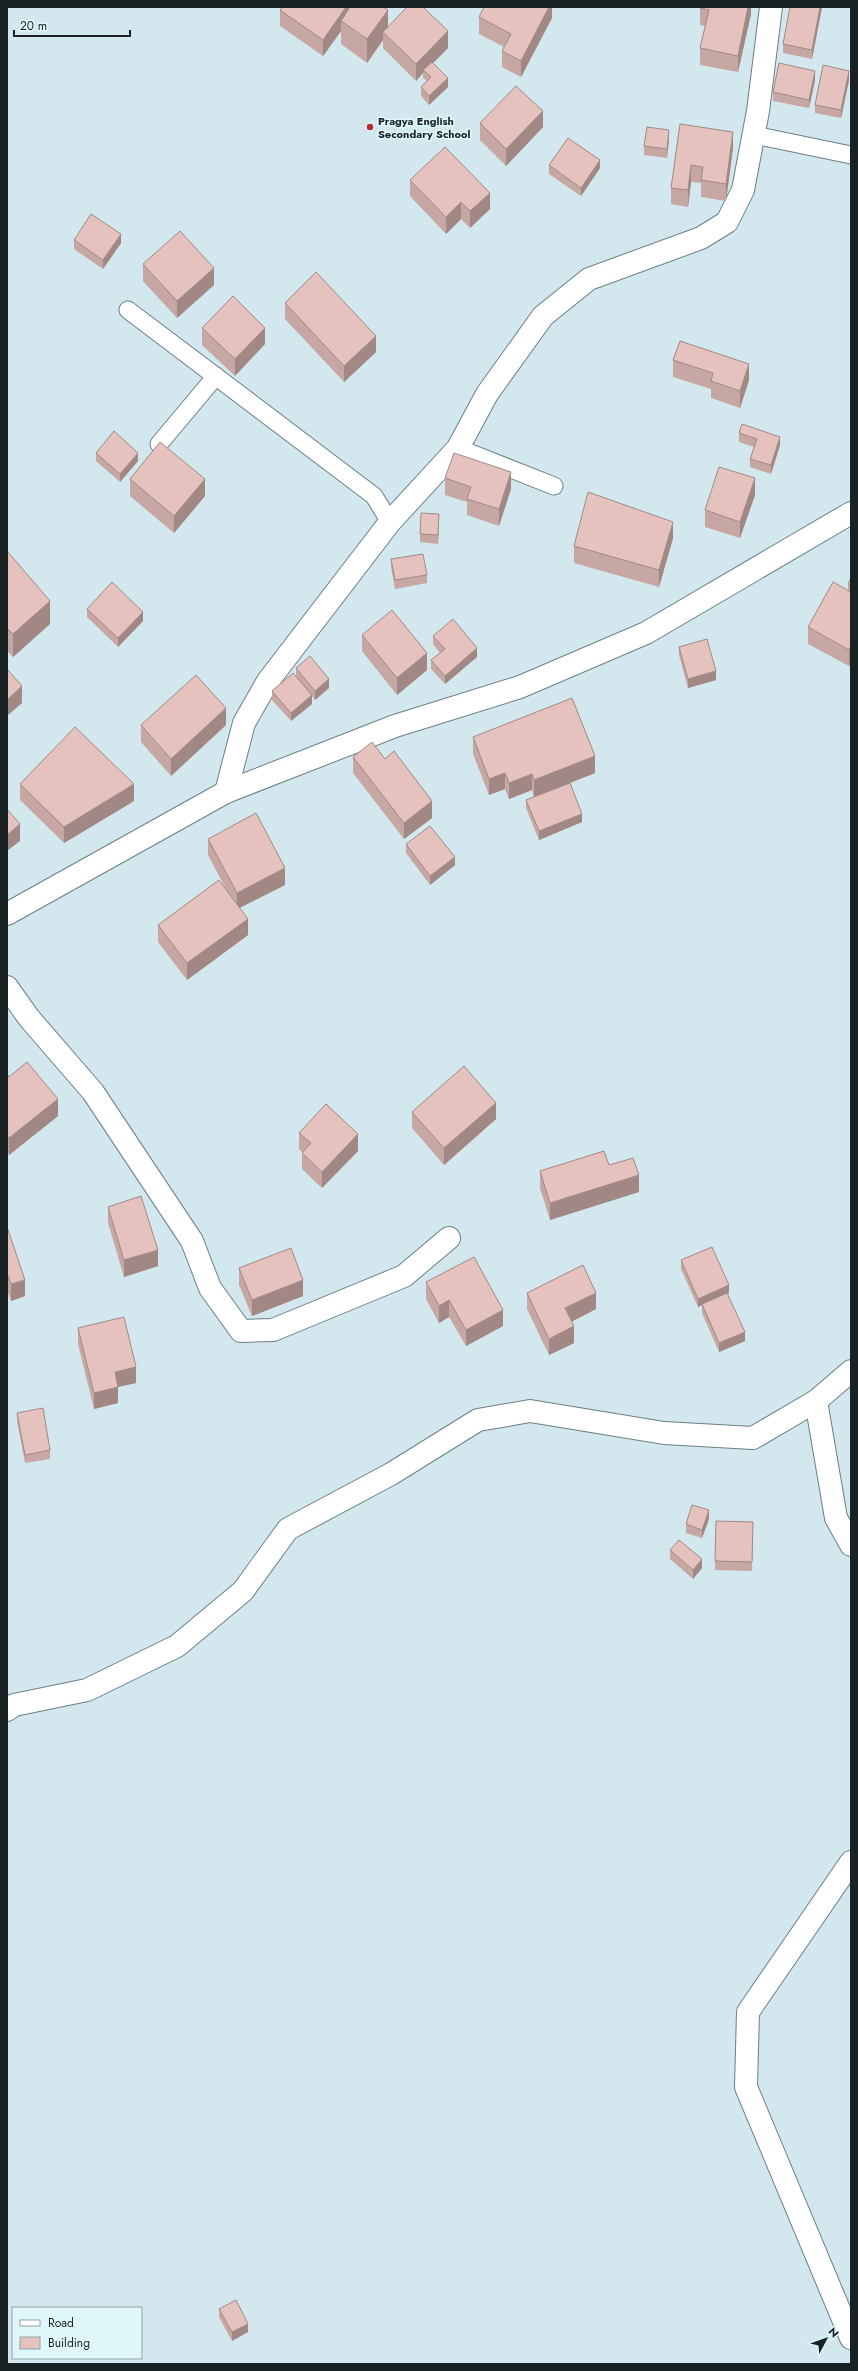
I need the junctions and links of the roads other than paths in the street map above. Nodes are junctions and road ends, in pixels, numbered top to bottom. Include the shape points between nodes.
1 (770, 7) edge
2 (754, 135) junction
3 (851, 155) edge
4 (128, 310) dead end
5 (216, 376) junction
6 (159, 444) edge
7 (458, 448) junction
8 (554, 486) dead end
9 (851, 513) edge
10 (390, 522) junction
11 (226, 792) junction
12 (7, 914) edge
13 (7, 986) edge
14 (449, 1238) dead end
15 (851, 1371) edge
16 (816, 1401) junction
17 (851, 1544) edge
18 (7, 1710) edge
19 (851, 1862) edge
20 (851, 2338) edge

1 - 2 street
2 - 3 lane
2 - 7 street via 743,190 727,222 701,238 589,279 543,316 487,394
4 - 5 lane
5 - 6 lane
5 - 10 lane via 374,496
7 - 8 lane
7 - 10 street
9 - 11 street via 646,633 520,687 395,726
10 - 11 street via 268,681 244,723
11 - 12 street
13 - 14 street via 29,1018 93,1092 192,1240 210,1288 242,1331 273,1330 404,1276
15 - 16 street
16 - 17 street via 836,1518
16 - 18 street via 753,1438 664,1433 530,1411 478,1420 391,1474 288,1529 243,1591 177,1646 87,1690 14,1705
19 - 20 street via 748,2012 746,2087

